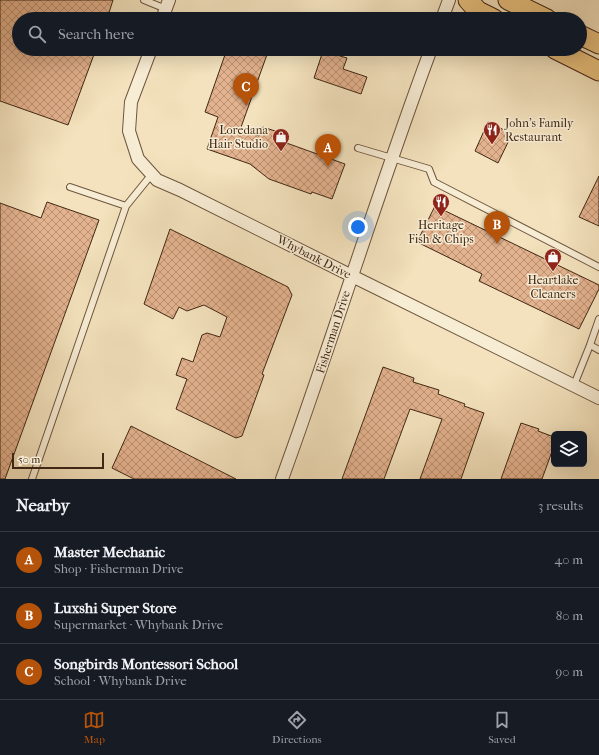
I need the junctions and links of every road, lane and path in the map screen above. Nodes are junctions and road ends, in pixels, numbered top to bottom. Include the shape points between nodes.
1 (144, 0) edge
2 (449, 0) edge
3 (468, 0) edge
4 (508, 0) edge
5 (166, 9) edge
6 (445, 12) edge
7 (480, 12) edge
8 (533, 12) edge
9 (587, 38) edge
10 (599, 44) edge
11 (148, 56) edge
12 (428, 56) edge
13 (569, 56) edge
14 (599, 71) edge
15 (358, 148) dead end
16 (393, 159) junction
17 (152, 174) junction
18 (70, 187) dead end
19 (126, 206) junction
20 (599, 267) edge
21 (352, 276) junction
22 (599, 319) edge
23 (590, 345) junction
24 (599, 350) edge
25 (574, 385) junction
26 (599, 398) edge
27 (32, 479) edge
28 (282, 479) edge

1 - 5 lane
2 - 6 street
3 - 7 main road
4 - 8 main road
9 - 10 main road
11 - 17 street, Whybank Drive via 131,102 128,131 138,159
12 - 16 street, Fisherman Drive
13 - 14 main road
15 - 16 lane
16 - 20 lane via 429,169 434,182
16 - 21 street, Fisherman Drive
17 - 19 lane
17 - 21 street, Whybank Drive via 157,180
18 - 19 lane
19 - 27 lane
21 - 25 street, Whybank Drive
21 - 28 street, Fisherman Drive
22 - 23 lane
23 - 24 lane
23 - 25 lane
25 - 26 street, Whybank Drive

